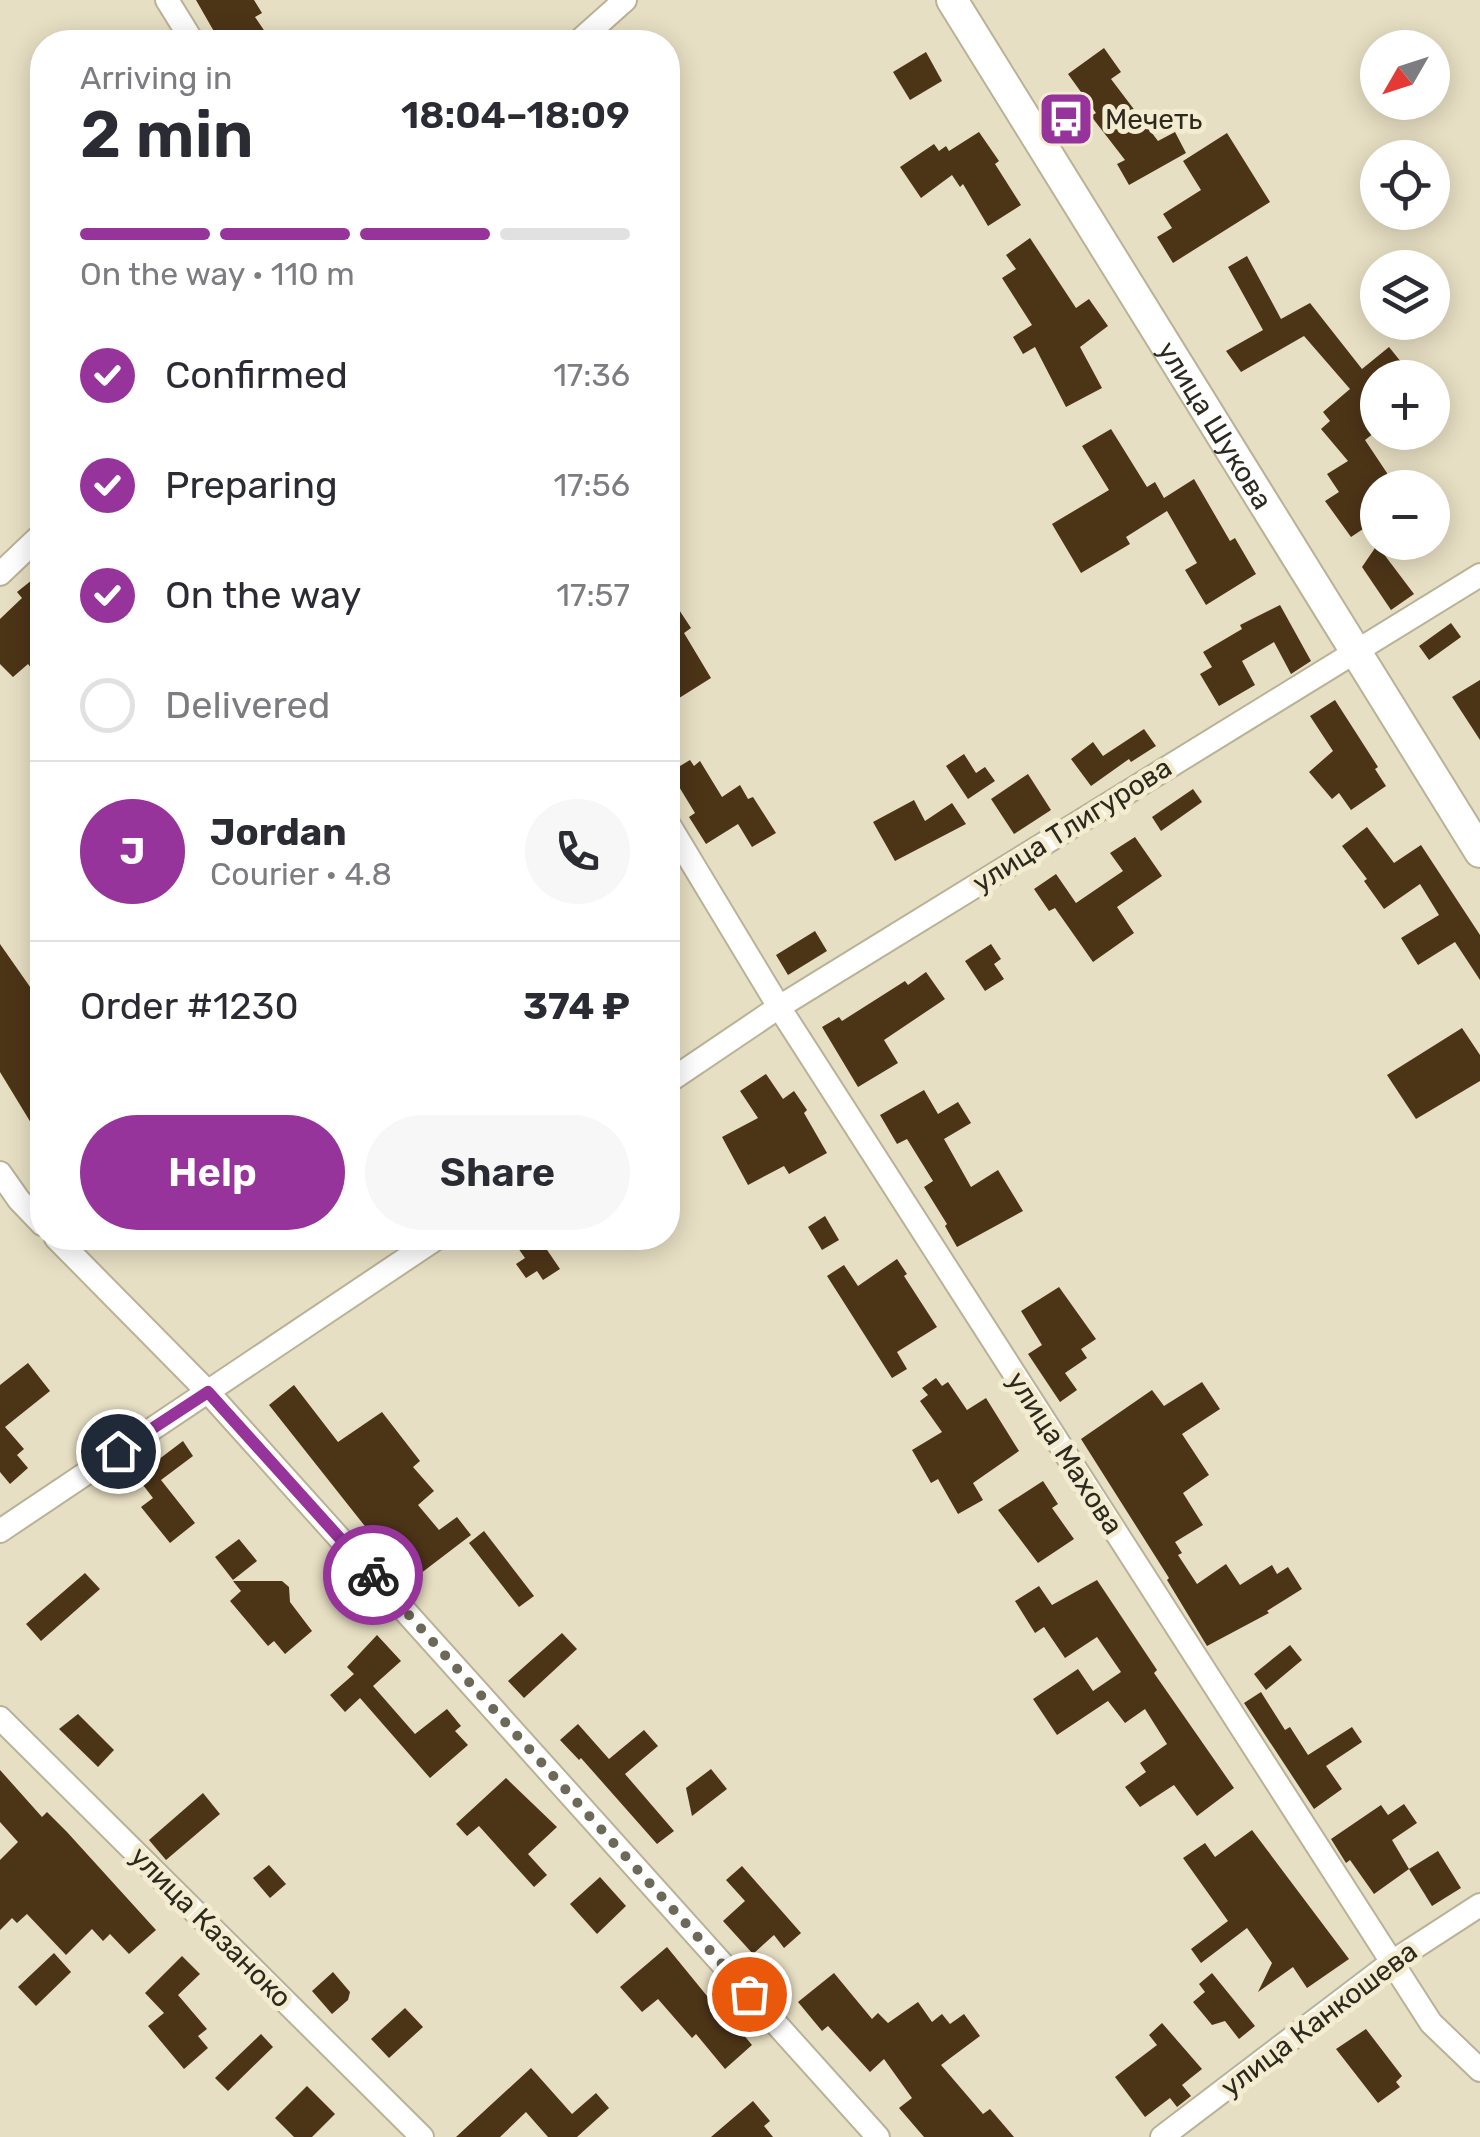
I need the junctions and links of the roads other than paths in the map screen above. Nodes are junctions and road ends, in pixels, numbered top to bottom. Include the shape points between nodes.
1 (167, 0) edge
2 (625, 0) edge
3 (952, 0) edge
4 (186, 30) edge
5 (591, 30) edge
6 (30, 545) edge
7 (0, 574) edge
8 (1480, 574) edge
9 (1354, 650) junction
10 (680, 843) edge
11 (1480, 852) edge
12 (779, 1007) junction
13 (680, 1074) edge
14 (0, 1173) edge
15 (30, 1211) edge
16 (68, 1250) edge
17 (418, 1250) edge
18 (208, 1392) junction
19 (0, 1531) edge
20 (0, 1718) edge
21 (1480, 1905) edge
22 (1392, 1962) junction
23 (1480, 2070) edge
24 (422, 2137) edge
25 (878, 2137) edge
26 (1162, 2137) edge

1 - 4 street
2 - 5 street
3 - 9 main road, улица Шукова
6 - 7 street
8 - 9 street, улица Тлигурова
9 - 11 main road, улица Шукова
9 - 12 street, улица Тлигурова
10 - 12 street, улица Махова
12 - 13 street, улица Тлигурова
12 - 22 street, улица Махова
14 - 15 street
16 - 18 street
17 - 18 street
18 - 19 street
18 - 25 street
20 - 24 street, улица Казаноко
21 - 22 street, улица Канкошева
22 - 23 street, улица Махова via 1431,2023
22 - 26 street, улица Канкошева

